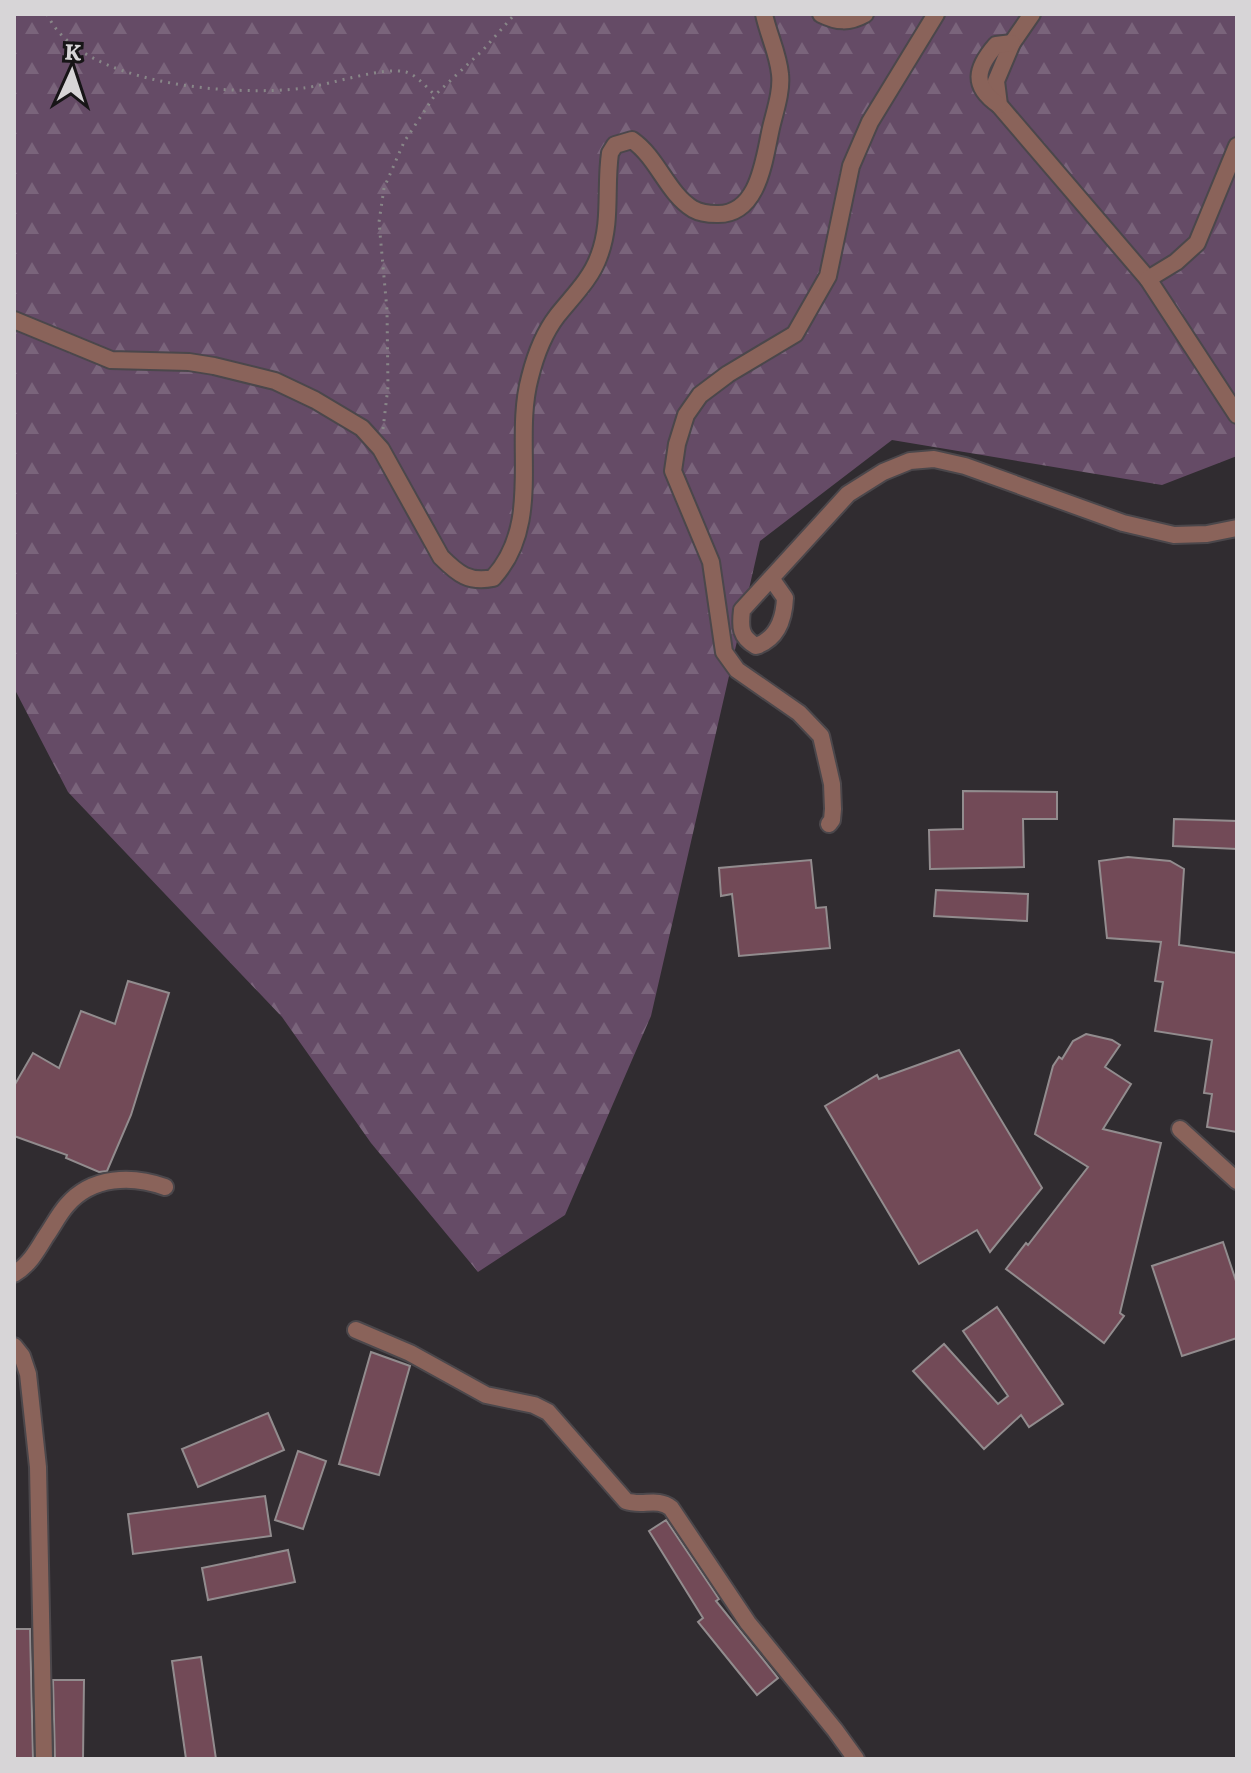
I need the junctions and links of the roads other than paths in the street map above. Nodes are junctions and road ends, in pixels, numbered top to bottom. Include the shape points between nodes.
1 (764, 14) edge
2 (821, 14) edge
3 (865, 14) edge
4 (936, 14) edge
5 (1032, 14) edge
6 (1237, 146) edge
7 (1148, 279) junction
8 (14, 320) edge
9 (1237, 415) edge
10 (1237, 528) edge
11 (771, 578) dead end
12 (829, 824) dead end
13 (1180, 1129) dead end
14 (1237, 1181) edge
15 (165, 1187) dead end
16 (14, 1274) edge
17 (356, 1330) dead end
18 (14, 1346) edge
19 (44, 1759) edge
20 (856, 1759) edge

1 - 8 street via 781,75 779,91 760,177 738,209 726,215 694,210 632,140 615,145 610,153 608,215 599,259 555,319 529,379 525,483 514,550 493,578 468,579 441,557 381,449 362,428 315,400 275,381 189,362 111,360
2 - 3 street via 850,22
4 - 12 street via 860,144 828,276 795,334 700,395 686,415 673,471 711,562 724,652 737,670 799,713 821,736 832,784
5 - 7 street via 1012,43 996,45 980,68 980,87
6 - 7 street via 1197,243
7 - 9 street
10 - 11 street via 1174,535 1123,523 965,466 934,459 910,461 848,494
13 - 14 street
15 - 16 street via 120,1179 96,1184 66,1205 32,1259
17 - 20 street via 486,1395 548,1412 626,1501 659,1502 671,1508 748,1623
18 - 19 street via 28,1374 38,1467

